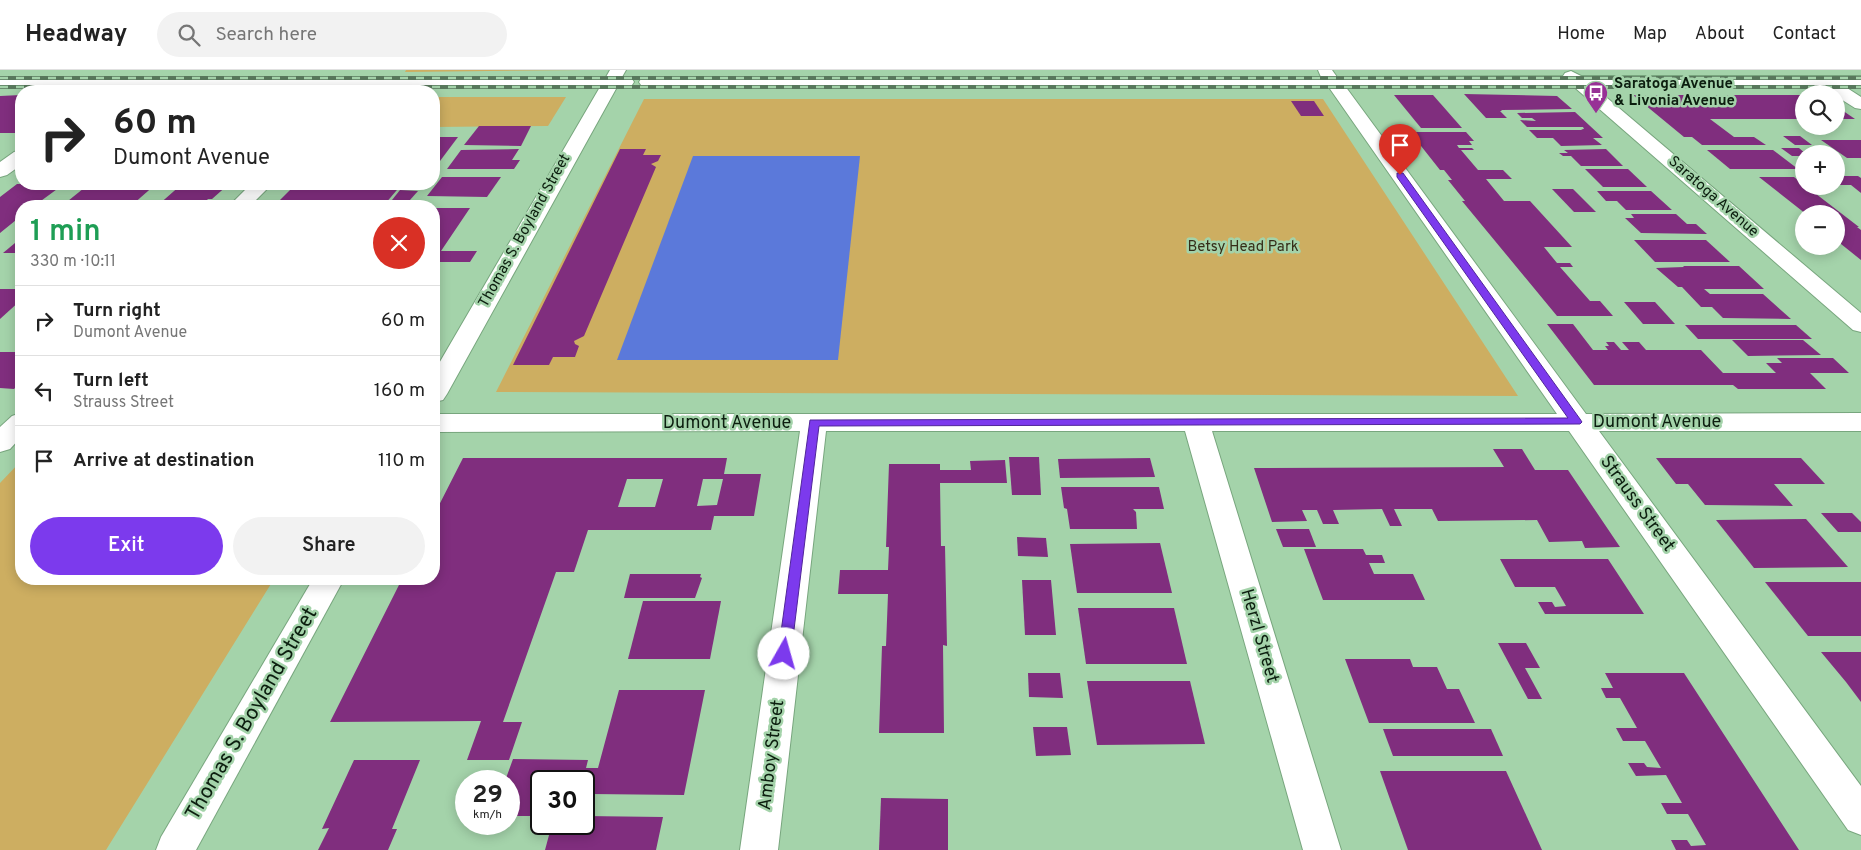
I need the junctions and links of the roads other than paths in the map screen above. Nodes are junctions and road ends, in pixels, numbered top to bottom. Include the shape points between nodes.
1 (146, 70) edge
2 (377, 70) edge
3 (1807, 70) edge
4 (1571, 75) edge
5 (859, 76) edge
6 (1093, 76) edge
7 (1329, 76) edge
8 (618, 78) edge
9 (1824, 81) junction
10 (1861, 81) edge
11 (0, 82) edge
12 (128, 82) junction
13 (647, 82) dead end
14 (124, 85) edge
15 (267, 85) edge
16 (362, 85) edge
17 (417, 85) edge
18 (1861, 104) edge
19 (15, 160) edge
20 (0, 171) edge
21 (256, 190) edge
22 (246, 200) edge
23 (1861, 325) edge
24 (440, 384) edge
25 (814, 422) junction
26 (1196, 422) junction
27 (1576, 422) junction
28 (1861, 422) edge
29 (440, 423) edge
30 (15, 424) edge
31 (0, 443) edge
32 (326, 585) edge
33 (1861, 817) edge
34 (175, 850) edge
35 (760, 850) edge
36 (1322, 850) edge

1 - 12 street
2 - 16 street
3 - 9 street
4 - 7 street
4 - 9 street
4 - 23 street, Saratoga Avenue
5 - 6 street
5 - 13 street
6 - 7 street
7 - 27 street, Strauss Street
8 - 17 street
8 - 24 street, Thomas S. Boyland Street
9 - 10 street
9 - 18 street
11 - 12 street
12 - 14 street
12 - 15 street
19 - 20 street
21 - 22 street
25 - 26 street, Dumont Avenue
25 - 29 street, Dumont Avenue
25 - 35 street, Amboy Street
26 - 27 street, Dumont Avenue
26 - 36 street, Herzl Street
27 - 28 street, Dumont Avenue
27 - 33 street, Strauss Street
30 - 31 street
32 - 34 street, Thomas S. Boyland Street

